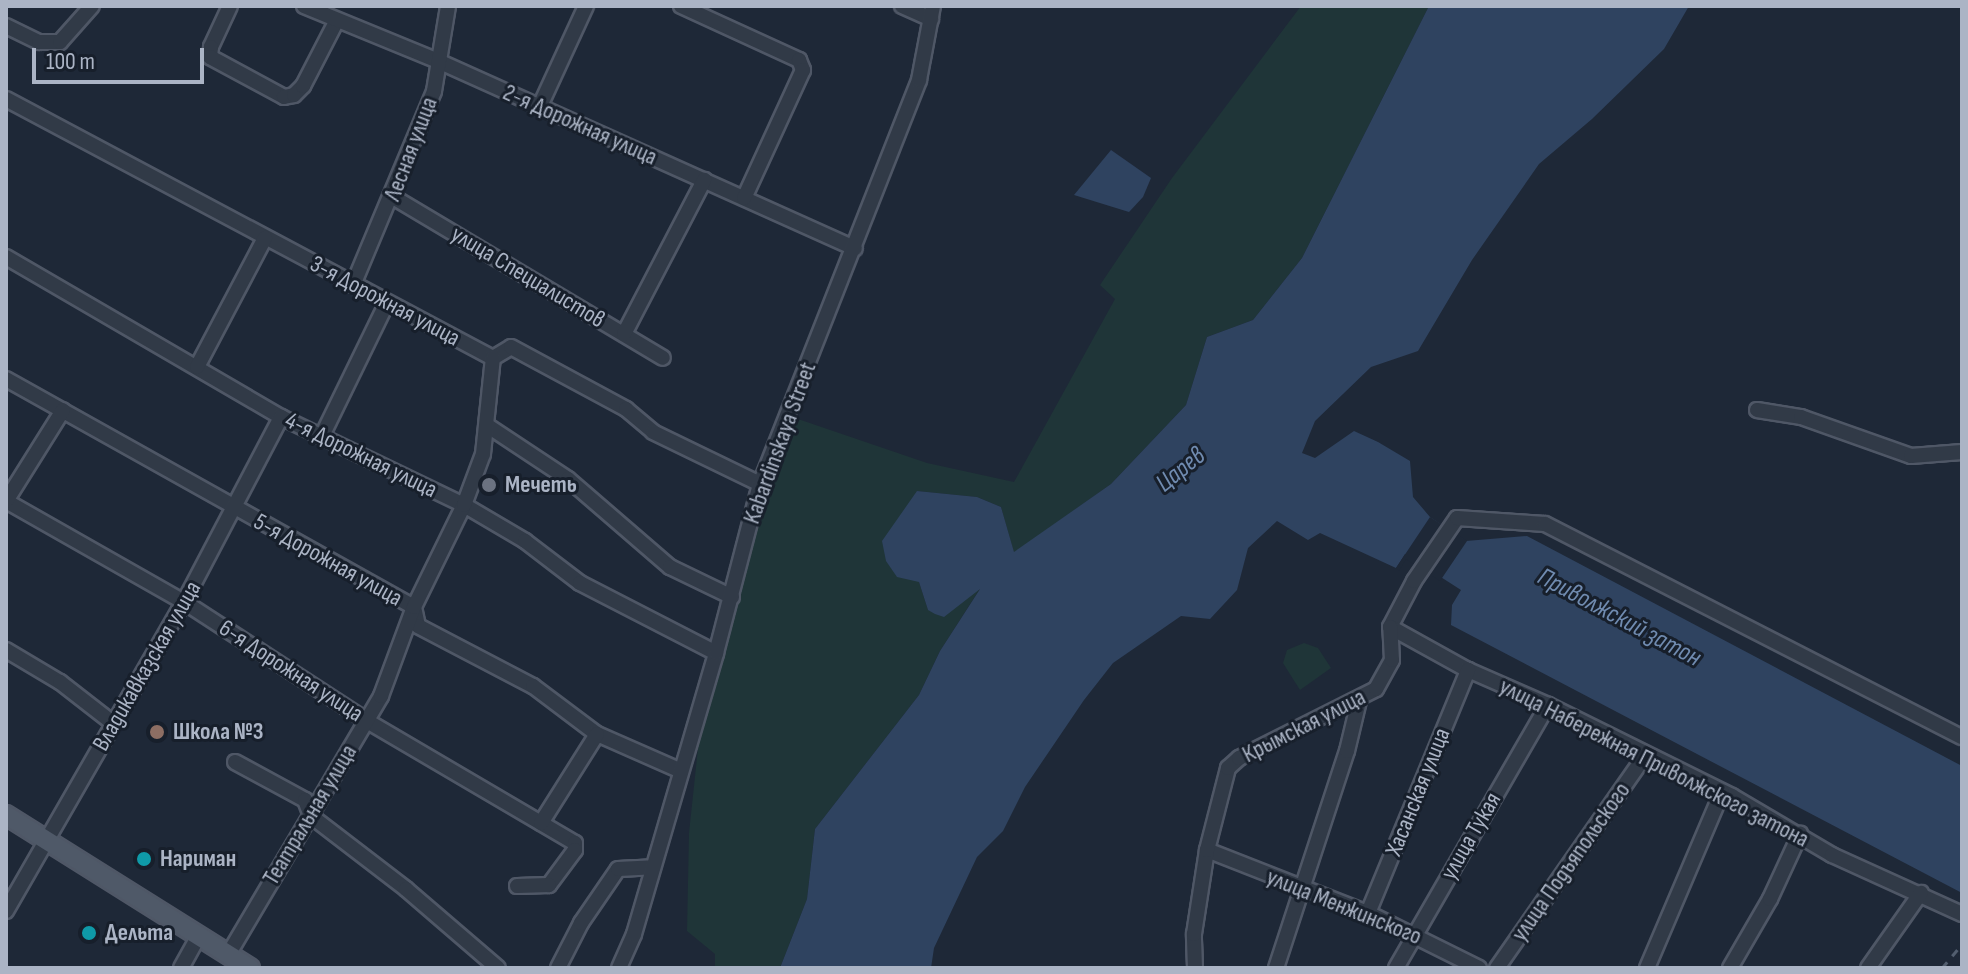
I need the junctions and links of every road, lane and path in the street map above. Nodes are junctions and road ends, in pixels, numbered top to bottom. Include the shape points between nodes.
1 (92, 6) edge
2 (230, 6) edge
3 (304, 6) edge
4 (448, 6) edge
5 (586, 6) edge
6 (681, 6) edge
7 (902, 6) edge
8 (932, 12) edge
9 (336, 22) junction
10 (6, 26) edge
11 (438, 61) junction
12 (6, 99) edge
13 (540, 106) junction
14 (704, 180) junction
15 (393, 197) junction
16 (744, 198) junction
17 (265, 238) junction
18 (855, 248) junction
19 (6, 257) edge
20 (353, 285) junction
21 (387, 303) junction
22 (624, 334) junction
23 (493, 358) junction
24 (663, 358) dead end
25 (197, 367) junction
26 (6, 379) edge
27 (63, 410) junction
28 (1757, 410) dead end
29 (281, 417) junction
30 (488, 426) junction
31 (322, 436) junction
32 (1962, 452) edge
33 (760, 484) junction
34 (6, 501) edge
35 (464, 505) junction
36 (236, 510) junction
37 (732, 597) junction
38 (184, 602) junction
39 (414, 607) junction
40 (1390, 627) junction
41 (6, 650) edge
42 (716, 653) junction
43 (1468, 670) junction
44 (1359, 701) junction
45 (1548, 705) junction
46 (367, 721) junction
47 (114, 724) junction
48 (597, 734) junction
49 (1962, 737) edge
50 (1645, 756) junction
51 (235, 762) dead end
52 (679, 770) junction
53 (1722, 792) junction
54 (6, 815) edge
55 (311, 816) junction
56 (541, 823) junction
57 (1800, 834) junction
58 (46, 838) junction
59 (1207, 850) junction
60 (653, 867) junction
61 (517, 886) dead end
62 (1303, 890) junction
63 (1921, 893) junction
64 (6, 911) edge
65 (1368, 913) junction
66 (1962, 914) edge
67 (1414, 934) junction
68 (198, 937) junction
69 (228, 955) junction
70 (181, 968) edge
71 (250, 968) edge
72 (498, 968) edge
73 (558, 968) edge
74 (619, 968) edge
75 (1195, 968) edge
76 (1276, 968) edge
77 (1396, 968) edge
78 (1479, 968) edge
79 (1497, 968) edge
80 (1647, 968) edge
81 (1730, 968) edge
82 (1868, 968) edge

1 - 10 street via 60,42 39,42
2 - 9 street via 210,57 284,97 303,86
3 - 9 street, 2-я Дорожная улица
4 - 11 street, Лесная улица
5 - 13 street
6 - 16 street via 799,60 803,70
7 - 8 street
8 - 18 street, Kabardinskaya Street via 919,80
9 - 11 street, 2-я Дорожная улица
11 - 13 street, 2-я Дорожная улица
11 - 15 street, Лесная улица via 434,91
12 - 17 street, 3-я Дорожная улица
13 - 14 street, 2-я Дорожная улица
14 - 16 street, 2-я Дорожная улица
14 - 22 street
15 - 20 street, Лесная улица
15 - 22 street, улица Специалистов
16 - 18 street, 2-я Дорожная улица
17 - 20 street, 3-я Дорожная улица
17 - 25 street
18 - 33 street, Kabardinskaya Street
19 - 25 street, 4-я Дорожная улица
20 - 21 street, 3-я Дорожная улица
21 - 23 street, 3-я Дорожная улица
21 - 31 street
22 - 24 street, улица Специалистов
23 - 30 street, Театральная улица
23 - 33 street via 511,347 626,409 653,432
25 - 29 street, 4-я Дорожная улица
26 - 27 street, 5-я Дорожная улица
27 - 34 street
27 - 36 street, 5-я Дорожная улица
28 - 32 street via 1801,417 1911,456
29 - 31 street, 4-я Дорожная улица
29 - 36 street, Владикавказская улица
30 - 35 street, Театральная улица
30 - 37 street via 568,479 670,567
31 - 35 street, 4-я Дорожная улица
33 - 37 street, Kabardinskaya Street
34 - 38 street, 6-я Дорожная улица
35 - 39 street, Театральная улица
35 - 42 street, 4-я Дорожная улица via 525,541 580,583
36 - 38 street, Владикавказская улица
36 - 39 street, 5-я Дорожная улица
37 - 42 street, Kabardinskaya Street
38 - 46 street, 6-я Дорожная улица
38 - 47 street, Владикавказская улица
39 - 46 street, Театральная улица
39 - 48 street, 5-я Дорожная улица via 418,626 533,686
40 - 43 street, улица Набережная Приволжского затона
40 - 44 street, Крымская улица via 1389,671
40 - 49 street via 1452,524 1545,524
41 - 47 street via 60,682
42 - 52 street, Kabardinskaya Street
43 - 45 street, улица Набережная Приволжского затона
43 - 65 street, Хасанская улица
44 - 59 street, Крымская улица via 1235,760 1226,771
44 - 62 street
45 - 50 street, улица Набережная Приволжского затона
45 - 67 street, улица Тукая
46 - 55 street, Театральная улица
46 - 56 street, 6-я Дорожная улица
47 - 58 street, Владикавказская улица
48 - 52 street, 5-я Дорожная улица
48 - 56 street
50 - 53 street, улица Набережная Приволжского затона
50 - 79 street, улица Подъяпольского
51 - 55 street via 305,800
52 - 60 street, Kabardinskaya Street
53 - 57 street, улица Набережная Приволжского затона
53 - 80 street
54 - 58 main road
55 - 69 street, Театральная улица
55 - 72 street
56 - 61 street, 6-я Дорожная улица via 575,843 575,850 549,885
57 - 63 street, улица Набережная Приволжского затона via 1832,855
57 - 81 street
58 - 64 street, Владикавказская улица
58 - 68 main road
59 - 62 street, улица Менжинского
59 - 75 street, Крымская улица via 1194,934
60 - 73 street via 618,869
60 - 74 street, Kabardinskaya Street
62 - 65 street, улица Менжинского
62 - 76 street
63 - 66 street, улица Набережная Приволжского затона
63 - 82 street
65 - 67 street, улица Менжинского
67 - 77 street, улица Тукая
67 - 78 street, улица Менжинского
68 - 69 main road
68 - 70 street
69 - 71 main road

